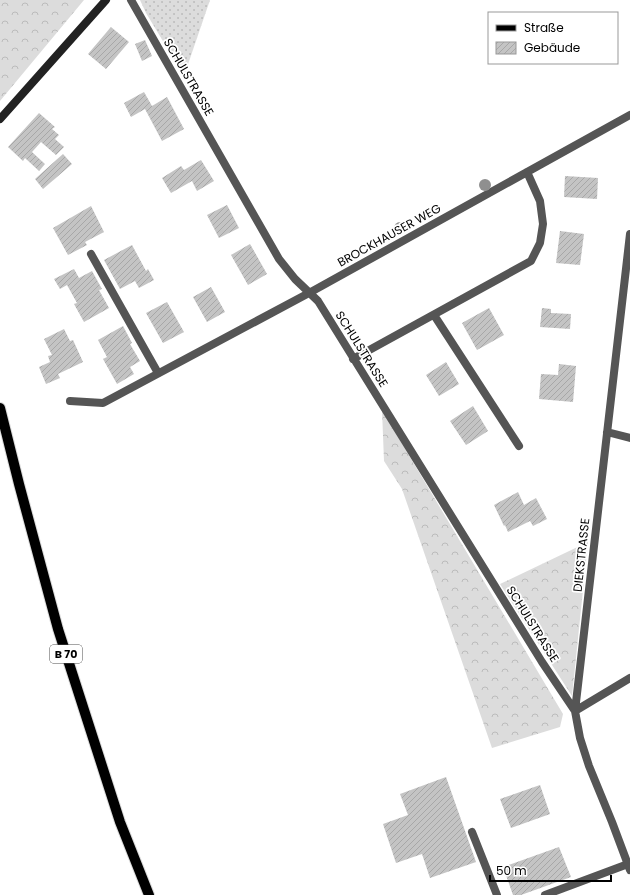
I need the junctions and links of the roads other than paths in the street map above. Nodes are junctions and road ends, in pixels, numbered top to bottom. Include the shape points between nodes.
1 (106, 0) edge
2 (131, 0) edge
3 (630, 115) edge
4 (0, 120) edge
5 (527, 172) junction
6 (630, 234) edge
7 (91, 254) dead end
8 (309, 292) junction
9 (434, 315) junction
10 (353, 359) junction
11 (158, 373) junction
12 (70, 401) dead end
13 (0, 408) edge
14 (607, 432) junction
15 (630, 438) edge
16 (519, 446) dead end
17 (630, 678) edge
18 (575, 711) junction
19 (472, 832) dead end
20 (629, 867) edge
21 (149, 895) edge
22 (497, 895) edge
23 (545, 895) edge

1 - 4 main road
2 - 8 street, SCHULSTRASSE via 279,259
3 - 5 street, BROCKHAUSER WEG
5 - 8 street, BROCKHAUSER WEG
5 - 9 street via 540,201 543,224 540,243 531,261
6 - 14 street, DIEKSTRASSE
7 - 11 street
8 - 10 street, SCHULSTRASSE via 318,301
8 - 11 street, BROCKHAUSER WEG
9 - 10 street
9 - 16 street
10 - 18 street, SCHULSTRASSE
11 - 12 street, BROCKHAUSER WEG via 103,403
13 - 21 main road, B 70 via 58,629 120,822
14 - 15 street
14 - 18 street, DIEKSTRASSE
17 - 18 street
18 - 20 street, DIEKSTRASSE via 589,766
19 - 22 street
20 - 23 street

